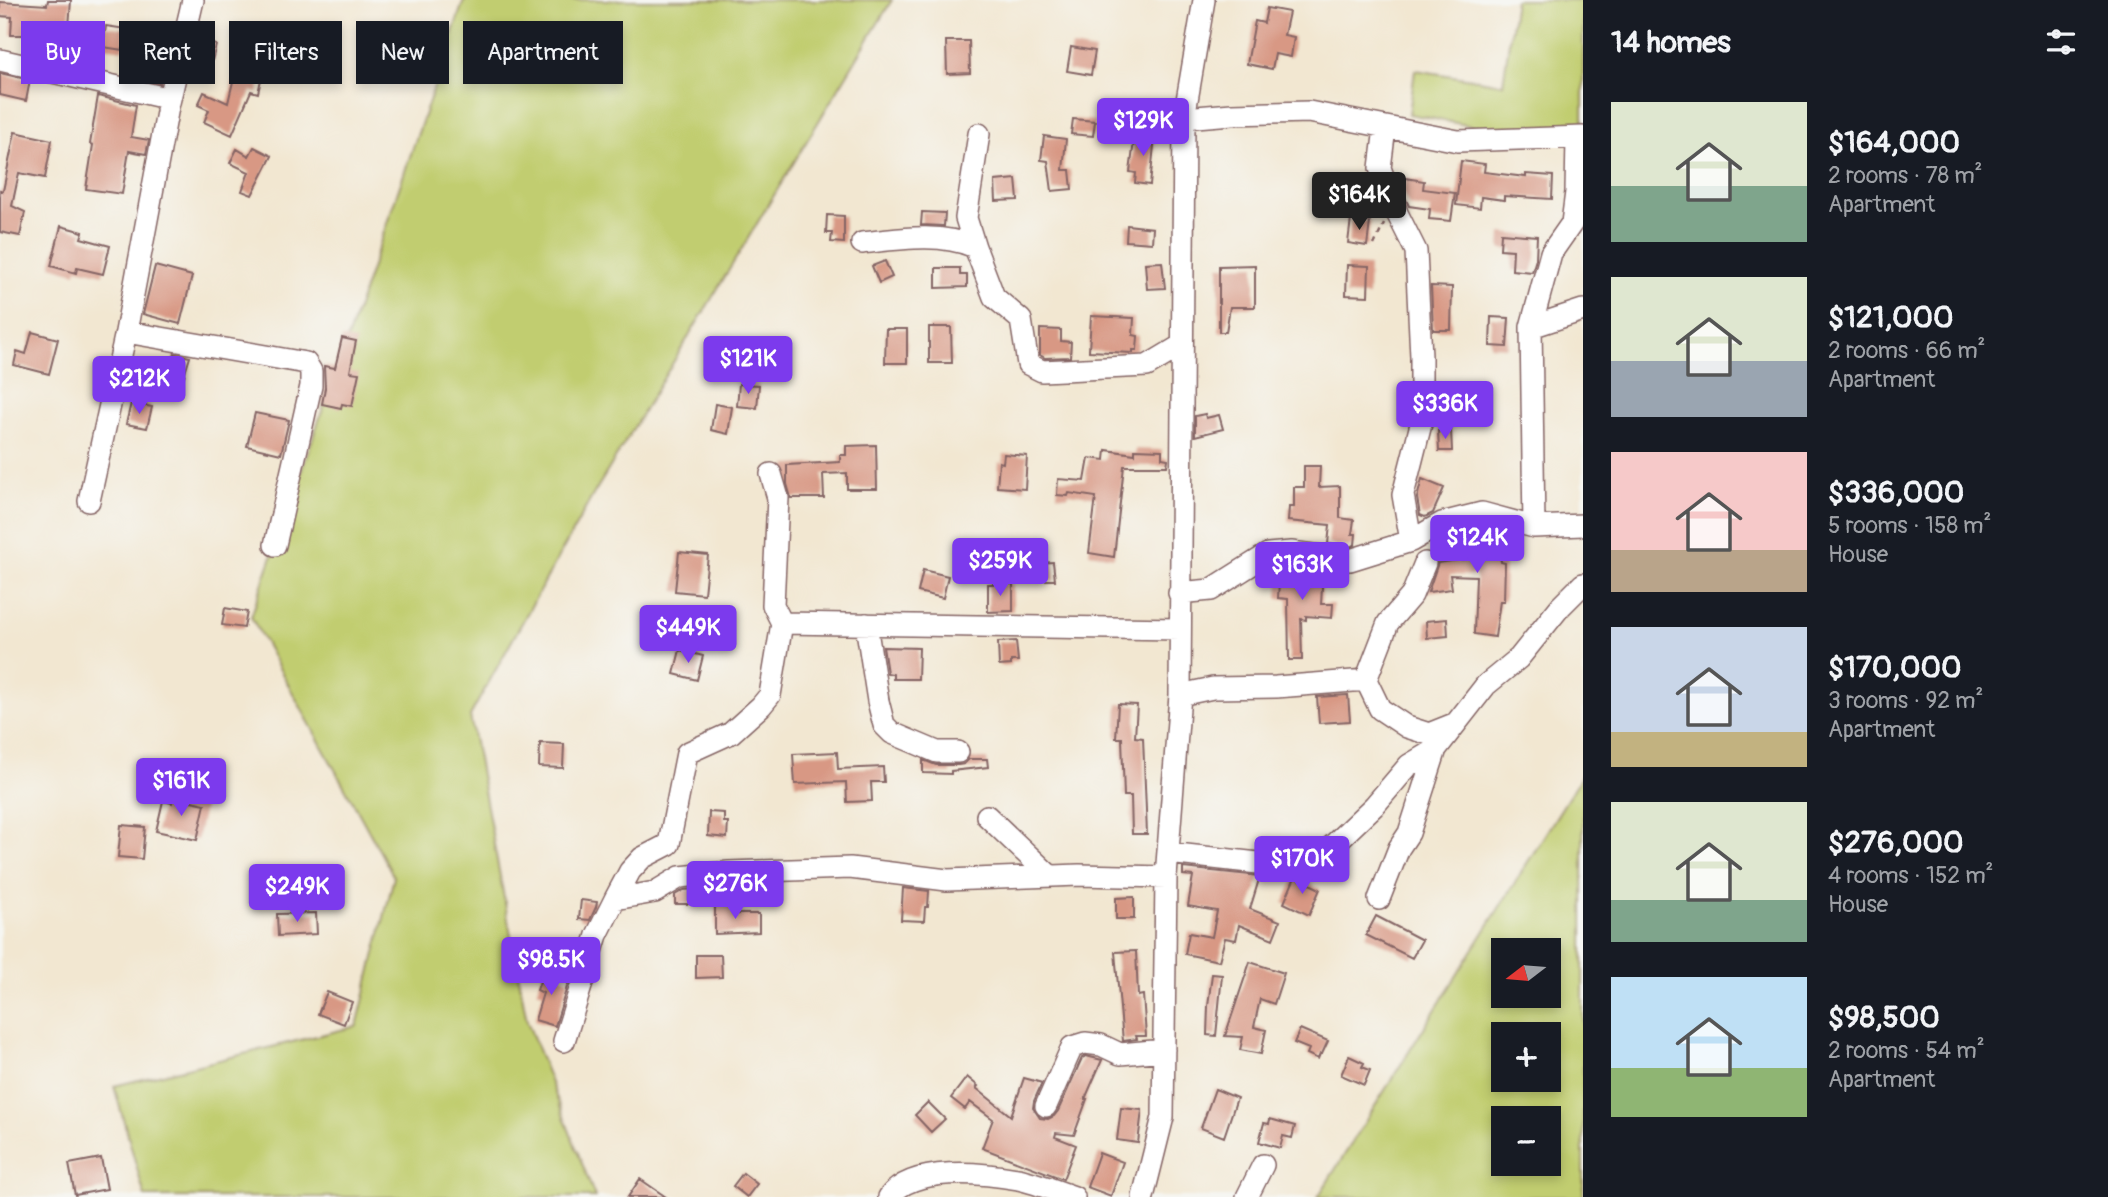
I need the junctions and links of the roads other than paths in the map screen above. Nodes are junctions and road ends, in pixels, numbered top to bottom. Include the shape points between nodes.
1 (193, 0) edge
2 (1204, 0) edge
3 (0, 60) edge
4 (168, 107) junction
5 (1184, 118) junction
6 (1385, 128) junction
7 (978, 134) dead end
8 (1580, 138) edge
9 (862, 243) dead end
10 (975, 247) junction
11 (1583, 310) edge
12 (1531, 327) junction
13 (126, 332) junction
14 (1182, 345) junction
15 (771, 474) dead end
16 (89, 501) dead end
17 (1583, 525) edge
18 (1534, 527) junction
19 (1411, 541) junction
20 (275, 545) dead end
21 (1425, 563) dead end
22 (1583, 584) edge
23 (1179, 593) junction
24 (782, 623) junction
25 (866, 624) junction
26 (1180, 629) junction
27 (1366, 680) junction
28 (1180, 695) junction
29 (1454, 724) junction
30 (1436, 749) junction
31 (958, 752) dead end
32 (987, 816) dead end
33 (1168, 853) junction
34 (1050, 876) junction
35 (1166, 877) junction
36 (615, 899) junction
37 (1379, 899) dead end
38 (564, 1041) dead end
39 (1164, 1050) junction
40 (1046, 1106) dead end
41 (1263, 1166) dead end
42 (1038, 1191) edge
43 (889, 1197) edge
44 (1074, 1197) edge
45 (1143, 1197) edge
46 (1247, 1197) edge

1 - 4 street
2 - 5 street
3 - 4 street via 162,97
4 - 13 street
5 - 6 street via 1309,112
5 - 14 street
6 - 8 street via 1458,141
6 - 19 street via 1380,167 1416,251 1421,424 1404,495
7 - 10 street via 966,218
8 - 12 street via 1572,223 1551,253
9 - 10 street via 917,237 959,240
10 - 14 street via 994,297 1021,320 1028,364 1042,372 1147,366
11 - 12 street
12 - 18 street
13 - 16 street
13 - 20 street via 306,363 311,386
14 - 23 street
15 - 24 street via 778,498 772,605
17 - 18 street
18 - 19 street via 1482,513 1442,523
19 - 23 street via 1350,560 1291,552 1268,554 1211,590
21 - 27 street via 1412,594 1388,623
22 - 29 street
23 - 26 street
24 - 25 street
24 - 36 street via 770,695 731,733 687,753 669,844 642,858
25 - 26 street
25 - 31 street via 884,725 937,752
26 - 28 street
27 - 28 street via 1213,688
27 - 29 street via 1380,709 1407,726 1429,734
28 - 33 street
29 - 30 street
30 - 33 street via 1409,765 1374,806 1309,863 1276,865
30 - 37 street via 1409,833
32 - 34 street
33 - 35 street
34 - 35 street
34 - 36 street via 947,880 850,868 729,872 680,877 655,892
35 - 39 street
36 - 38 street via 597,935
39 - 40 street via 1120,1054 1101,1045 1072,1047
39 - 45 street via 1163,1116
41 - 46 street
42 - 43 street via 1018,1180 968,1173 918,1178
42 - 44 street

